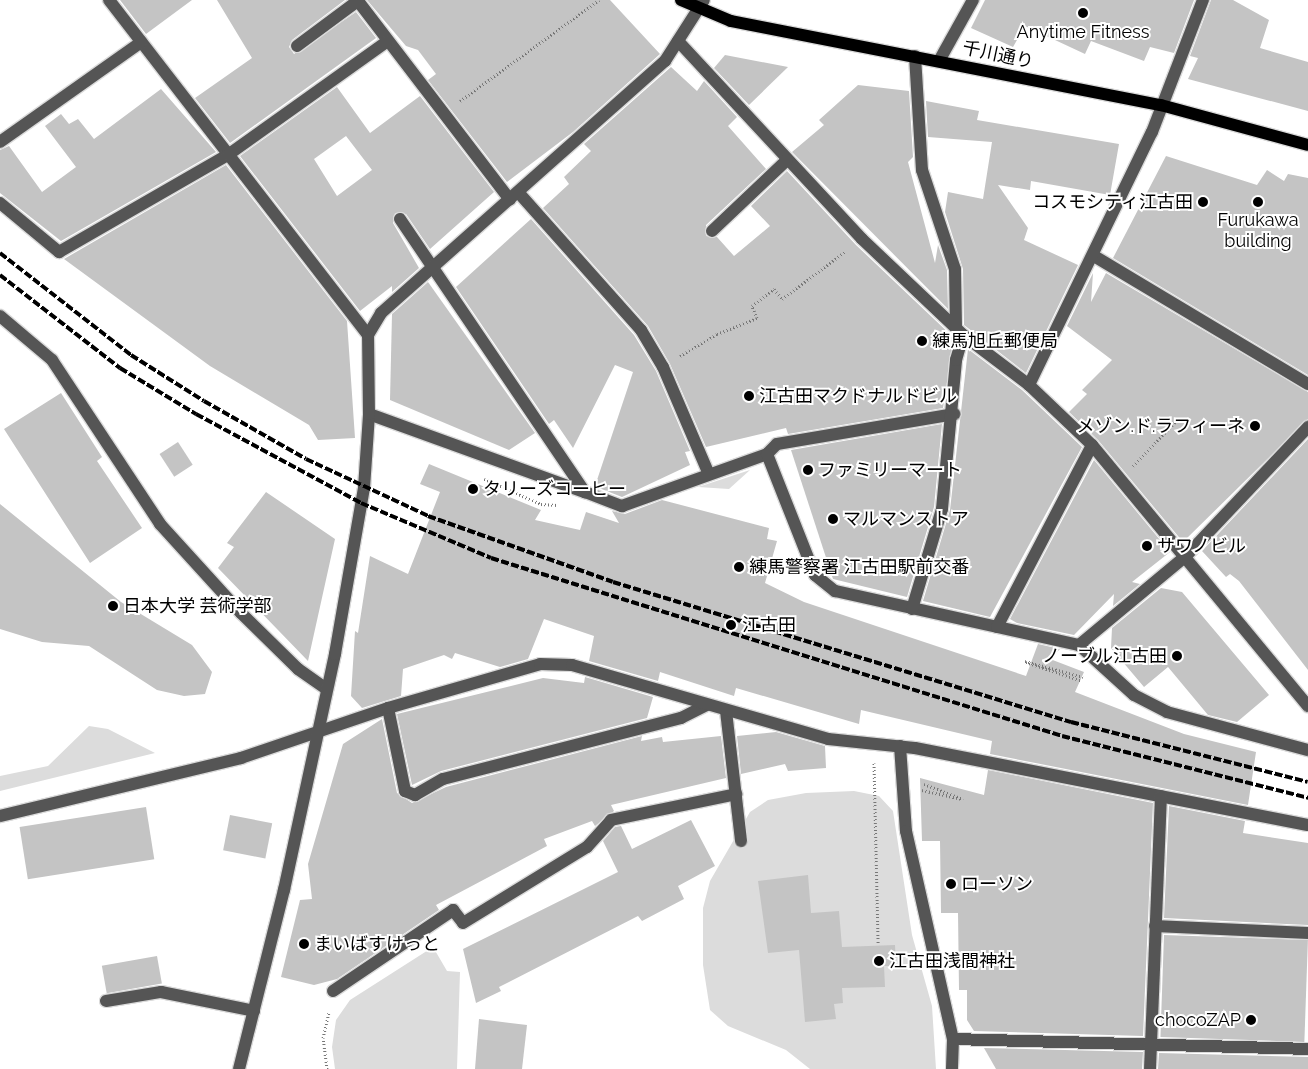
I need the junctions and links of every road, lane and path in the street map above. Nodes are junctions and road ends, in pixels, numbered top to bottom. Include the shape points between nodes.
1 (109, 0) edge
2 (599, 0) edge
3 (681, 0) edge
4 (973, 0) edge
5 (1203, 0) edge
6 (358, 1) edge
7 (701, 5) edge
8 (388, 41) junction
9 (678, 41) junction
10 (141, 42) junction
11 (297, 46) dead end
12 (915, 56) junction
13 (939, 61) junction
14 (1161, 105) junction
15 (443, 113) junction
16 (0, 142) edge
17 (1308, 146) edge
18 (228, 155) junction
19 (787, 160) junction
20 (514, 196) junction
21 (0, 203) edge
22 (400, 219) dead end
23 (712, 231) dead end
24 (862, 239) junction
25 (1094, 256) junction
26 (436, 266) junction
27 (0, 316) edge
28 (959, 332) junction
29 (368, 335) junction
30 (663, 367) junction
31 (1308, 384) edge
32 (1029, 385) junction
33 (369, 414) junction
34 (954, 414) junction
35 (1176, 421) dead end
36 (1308, 427) edge
37 (1092, 445) junction
38 (767, 454) junction
39 (708, 472) junction
40 (1120, 478) junction
41 (585, 492) junction
42 (1186, 556) junction
43 (912, 609) junction
44 (997, 627) junction
45 (1079, 646) junction
46 (1083, 679) joint
47 (326, 689) junction
48 (706, 705) junction
49 (1308, 706) edge
50 (388, 708) junction
51 (726, 711) junction
52 (319, 732) junction
53 (873, 744) junction
54 (900, 746) junction
55 (1308, 750) edge
56 (921, 783) dead end
57 (919, 789) dead end
58 (736, 794) junction
59 (1161, 796) junction
60 (0, 816) edge
61 (1308, 825) edge
62 (741, 841) dead end
63 (1155, 926) junction
64 (1308, 933) edge
65 (878, 943) dead end
66 (333, 990) joint
67 (106, 1001) dead end
68 (254, 1011) junction
69 (953, 1039) junction
70 (1151, 1046) junction
71 (1308, 1049) edge
72 (239, 1069) edge
73 (327, 1069) edge
74 (952, 1069) edge
75 (1150, 1069) edge

1 - 10 street
2 - 15 path
3 - 7 main road, 千川通り
4 - 13 street
5 - 14 street
6 - 8 street
6 - 11 street
7 - 9 street
7 - 12 main road, 千川通り via 731,21
8 - 15 street
8 - 18 street
9 - 19 street
9 - 20 street via 665,61
10 - 16 street
10 - 18 street
12 - 13 main road, 千川通り
12 - 28 street via 922,170 955,269
13 - 14 main road, 千川通り
14 - 17 main road, 千川通り
14 - 25 street
15 - 20 street
18 - 21 street via 59,252
18 - 29 street
19 - 23 street
19 - 24 street
20 - 26 street
20 - 30 street via 641,330
22 - 26 street
24 - 28 street
24 - 30 path via 782,299 774,289 752,306 757,318 717,334
25 - 31 street
25 - 32 street
26 - 29 street via 381,313
26 - 41 street
27 - 47 street via 52,360 160,524 241,613 298,669
28 - 32 street
28 - 34 street
29 - 33 street
30 - 39 street
32 - 37 street
33 - 41 street
33 - 47 street via 364,488
34 - 38 street via 777,444
34 - 43 street via 942,509
35 - 40 path
36 - 42 street
37 - 40 street
37 - 44 street
38 - 39 street
38 - 43 street via 815,575 835,591
39 - 41 street via 622,506
40 - 42 street
42 - 45 street
42 - 49 street
43 - 44 street
44 - 45 street
45 - 55 street via 1134,696 1167,712
46 - 46 path via 1025,661
47 - 52 street
48 - 50 street via 572,666 540,664
48 - 50 street via 681,718 443,779 415,795 405,791
48 - 51 street
50 - 52 street
51 - 53 street via 828,738
51 - 58 street
52 - 60 street via 160,780
52 - 68 street
53 - 54 street
53 - 65 path
54 - 59 street
54 - 69 street via 906,831
56 - 57 path via 963,799
58 - 62 street
58 - 66 street via 610,820 587,847 462,923 453,910
59 - 61 street
59 - 63 street
63 - 64 street
63 - 70 street
66 - 73 path via 323,1038
67 - 68 street via 161,992
68 - 72 street
69 - 70 street
69 - 74 street
70 - 71 street
70 - 75 street

